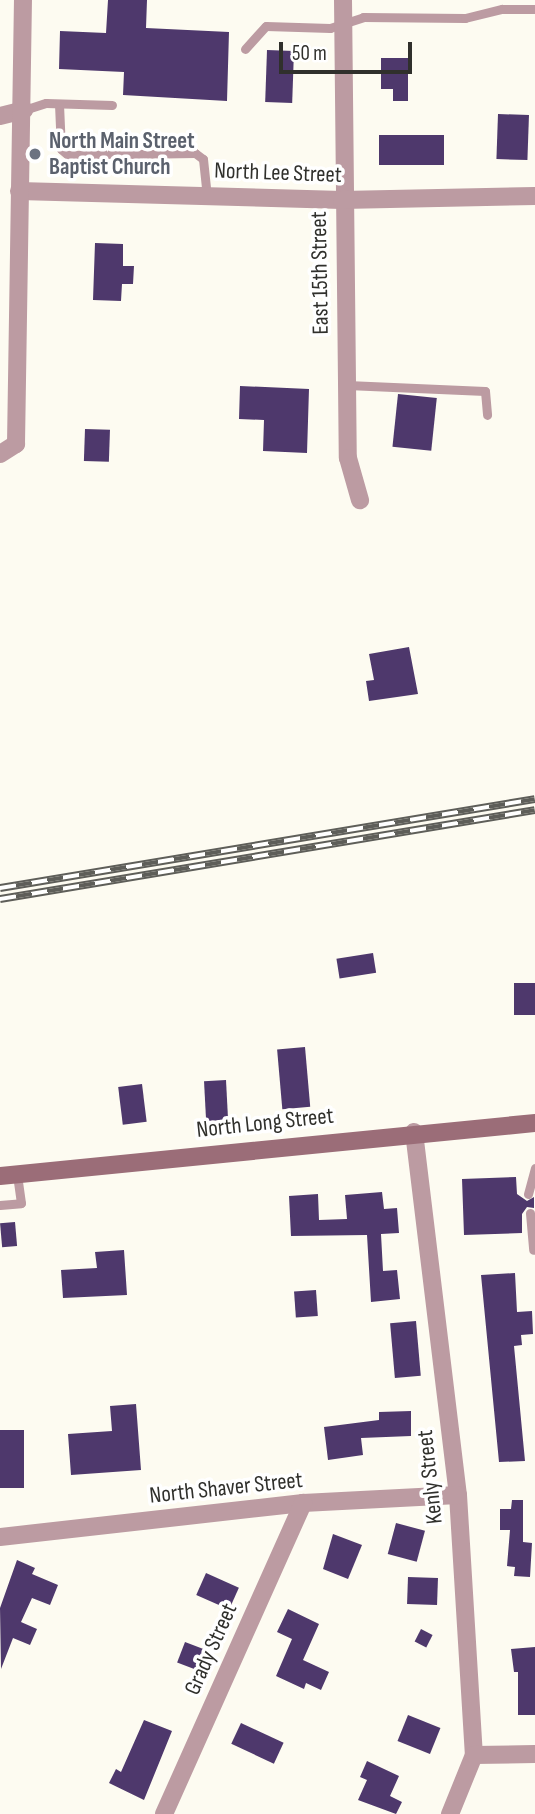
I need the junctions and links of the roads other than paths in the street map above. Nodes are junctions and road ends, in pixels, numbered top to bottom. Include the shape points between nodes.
1 (23, 0) edge
2 (343, 0) edge
3 (535, 9) edge
4 (344, 21) junction
5 (245, 49) dead end
6 (59, 104) junction
7 (112, 105) dead end
8 (24, 110) junction
9 (0, 116) edge
10 (19, 191) junction
11 (206, 196) junction
12 (535, 196) edge
13 (342, 200) junction
14 (347, 385) junction
15 (487, 415) dead end
16 (0, 454) edge
17 (360, 500) dead end
18 (535, 1123) edge
19 (414, 1132) junction
20 (535, 1168) edge
21 (8, 1175) edge
22 (528, 1194) dead end
23 (0, 1205) edge
24 (530, 1213) dead end
25 (533, 1250) dead end
26 (457, 1495) junction
27 (303, 1503) junction
28 (0, 1537) edge
29 (535, 1754) edge
30 (474, 1755) junction
31 (164, 1814) edge
32 (450, 1814) edge

1 - 8 street
2 - 4 street, East 15th Street
3 - 4 lane via 502,9 465,18
4 - 5 lane via 330,28 266,26
4 - 13 street, East 15th Street
6 - 7 lane
6 - 8 lane
6 - 11 lane via 61,149 68,155 195,153 203,159
8 - 9 street
8 - 10 street
10 - 11 street, North Lee Street
10 - 16 street via 16,444
11 - 13 street, North Lee Street
12 - 13 street, North Lee Street
13 - 14 street, East 15th Street
14 - 15 lane via 485,391
14 - 17 street, East 15th Street via 348,458
18 - 19 street, North Long Street
19 - 21 street, North Long Street
19 - 26 street, Kenly Street
20 - 22 lane
21 - 23 lane via 21,1203
24 - 25 lane
26 - 27 street, North Shaver Street
26 - 30 street, Kenly Street
27 - 28 street, North Shaver Street
27 - 31 street, Grady Street
29 - 30 street
30 - 32 street, Kenly Street

